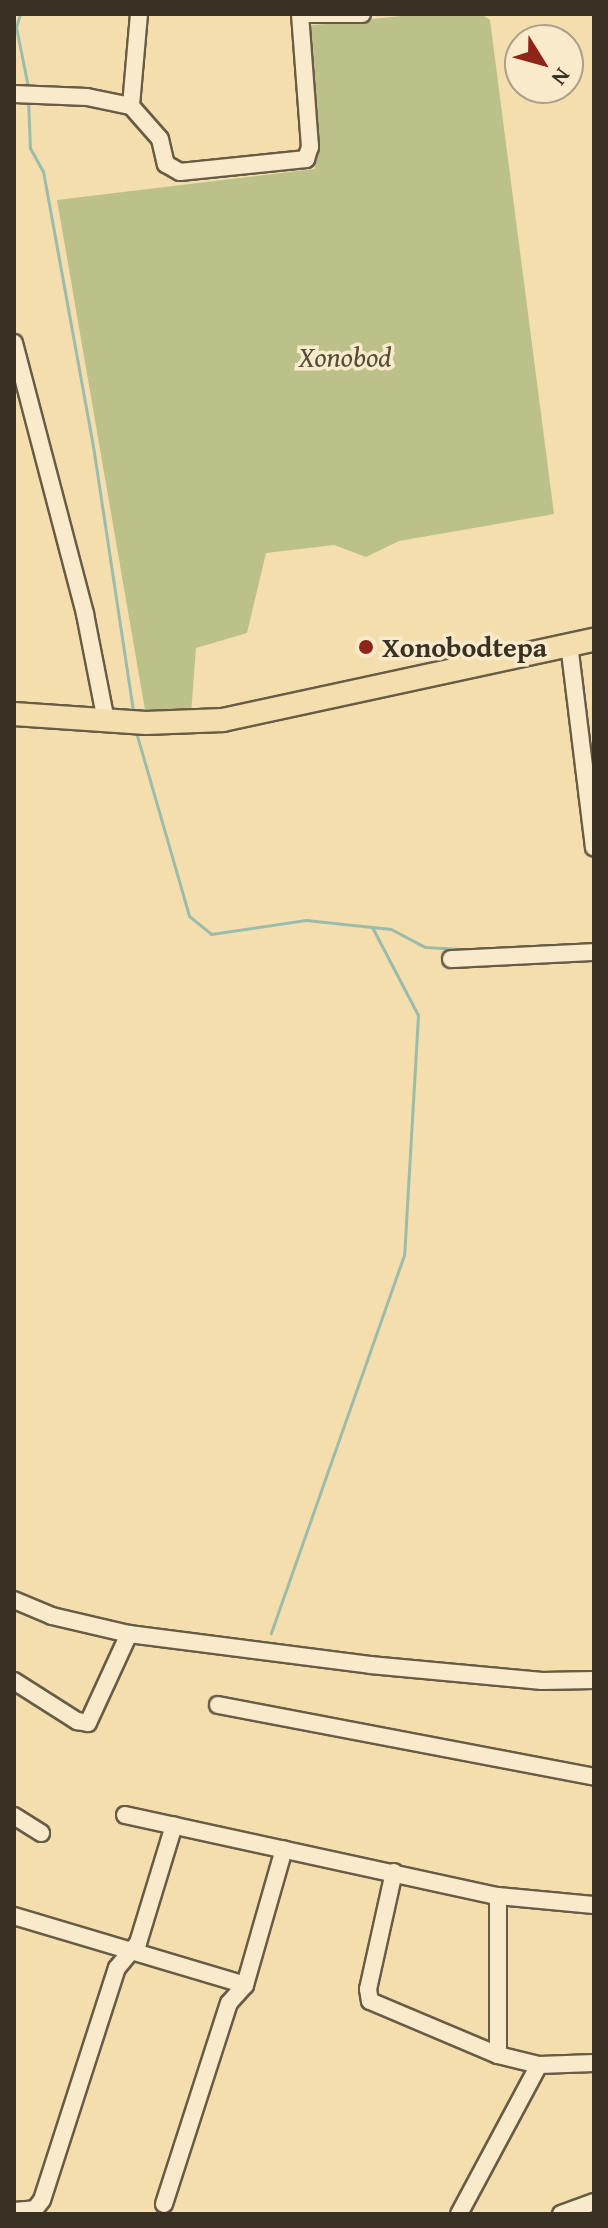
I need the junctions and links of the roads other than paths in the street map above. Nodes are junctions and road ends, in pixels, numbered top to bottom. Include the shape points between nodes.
1 (139, 14) edge
2 (300, 14) edge
3 (307, 14) edge
4 (362, 14) edge
5 (23, 95) edge
6 (131, 106) junction
7 (14, 343) edge
8 (594, 640) edge
9 (569, 644) junction
10 (14, 714) edge
11 (106, 721) junction
12 (594, 847) edge
13 (594, 952) edge
14 (451, 959) dead end
15 (14, 1600) edge
16 (129, 1634) junction
17 (594, 1680) edge
18 (14, 1681) edge
19 (218, 1705) dead end
20 (594, 1777) edge
21 (125, 1815) dead end
22 (14, 1816) edge
23 (174, 1825) junction
24 (41, 1833) dead end
25 (284, 1849) junction
26 (394, 1872) junction
27 (498, 1896) junction
28 (594, 1905) edge
29 (14, 1916) edge
30 (132, 1955) junction
31 (245, 1985) junction
32 (498, 2055) junction
33 (594, 2063) edge
34 (539, 2065) junction
35 (594, 2202) edge
36 (164, 2204) dead end
37 (14, 2211) edge
38 (459, 2214) edge
39 (561, 2214) edge

1 - 6 street
2 - 6 street via 310,147 306,159 180,172 166,164 160,139
3 - 4 street
5 - 6 street via 87,97
7 - 11 street via 85,614
8 - 9 main road
9 - 11 main road via 252,716
9 - 12 street
10 - 11 main road
13 - 14 street
15 - 16 street via 52,1616
16 - 17 street via 370,1665 542,1681
16 - 18 street via 88,1723
19 - 20 street
21 - 23 street
22 - 24 street
23 - 25 street
23 - 30 street
25 - 26 street
25 - 31 street
26 - 27 street
26 - 32 street via 368,1989 370,2001
27 - 28 street
27 - 32 street
29 - 30 street
30 - 31 street
30 - 37 street via 117,1968 42,2200 35,2209
31 - 36 street via 229,2003
32 - 34 street
33 - 34 street
34 - 38 street
35 - 39 street

